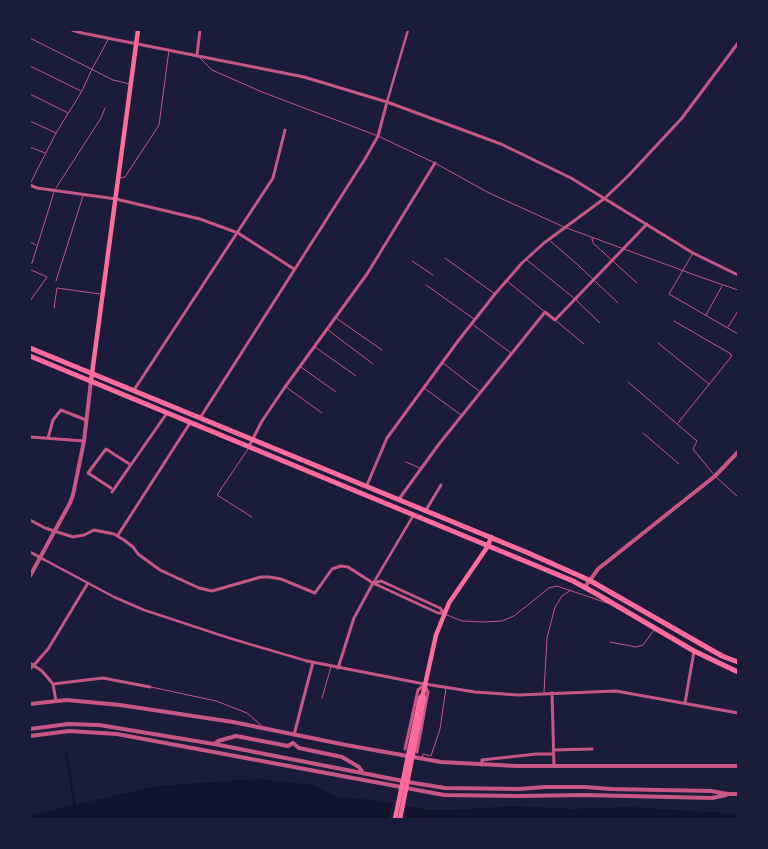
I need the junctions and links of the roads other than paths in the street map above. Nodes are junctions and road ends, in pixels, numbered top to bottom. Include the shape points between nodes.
1 (72, 30) edge
2 (138, 30) edge
3 (200, 30) edge
4 (408, 30) edge
5 (30, 38) edge
6 (109, 38) junction
7 (136, 43) junction
8 (738, 44) edge
9 (169, 49) junction
10 (197, 55) junction
11 (30, 66) edge
12 (92, 68) junction
13 (131, 84) junction
14 (82, 91) junction
15 (30, 94) edge
16 (387, 102) junction
17 (105, 108) dead end
18 (69, 114) junction
19 (30, 121) edge
20 (285, 130) dead end
21 (56, 133) junction
22 (378, 136) junction
23 (30, 146) edge
24 (46, 154) junction
25 (435, 163) junction
26 (118, 178) junction
27 (30, 185) edge
28 (55, 190) junction
29 (84, 194) junction
30 (605, 198) junction
31 (116, 200) junction
32 (648, 224) junction
33 (564, 227) junction
34 (238, 233) junction
35 (592, 237) junction
36 (548, 240) junction
37 (30, 242) edge
38 (37, 246) junction
39 (624, 249) junction
40 (693, 253) junction
41 (445, 258) dead end
42 (526, 259) junction
43 (412, 261) dead end
44 (612, 261) junction
45 (30, 263) edge
46 (294, 269) junction
47 (31, 270) dead end
48 (683, 271) junction
49 (433, 275) dead end
50 (738, 275) edge
51 (507, 280) junction
52 (594, 280) junction
53 (56, 281) dead end
54 (637, 283) dead end
55 (426, 285) dead end
56 (723, 285) junction
57 (738, 290) edge
58 (495, 294) junction
59 (103, 295) junction
60 (575, 299) junction
61 (30, 300) edge
62 (618, 303) dead end
63 (54, 308) dead end
64 (738, 311) edge
65 (545, 312) junction
66 (705, 315) junction
67 (336, 318) junction
68 (555, 320) junction
69 (674, 321) dead end
70 (473, 322) junction
71 (600, 323) dead end
72 (728, 328) junction
73 (327, 329) junction
74 (738, 334) edge
75 (658, 343) dead end
76 (584, 344) dead end
77 (314, 346) junction
78 (30, 348) edge
79 (382, 350) dead end
80 (512, 353) junction
81 (30, 356) edge
82 (442, 362) junction
83 (374, 364) dead end
84 (300, 366) junction
85 (93, 374) junction
86 (356, 376) dead end
87 (91, 381) junction
88 (628, 382) dead end
89 (710, 384) junction
90 (285, 387) junction
91 (424, 388) junction
92 (133, 391) junction
93 (336, 392) dead end
94 (480, 392) junction
95 (167, 413) junction
96 (322, 413) dead end
97 (462, 416) junction
98 (200, 418) junction
99 (86, 420) junction
100 (191, 422) junction
101 (677, 424) junction
102 (643, 433) dead end
103 (30, 437) edge
104 (48, 438) junction
105 (252, 439) junction
106 (84, 441) junction
107 (249, 446) junction
108 (738, 452) edge
109 (406, 462) dead end
110 (679, 464) dead end
111 (131, 465) junction
112 (421, 469) junction
113 (715, 476) junction
114 (367, 485) junction
115 (441, 485) dead end
116 (738, 496) edge
117 (399, 499) junction
118 (426, 510) junction
119 (413, 514) junction
120 (252, 517) dead end
121 (30, 520) edge
122 (54, 531) junction
123 (118, 535) junction
124 (491, 537) junction
125 (488, 546) junction
126 (30, 552) edge
127 (42, 558) junction
128 (30, 576) edge
129 (589, 580) junction
130 (88, 583) junction
131 (374, 583) junction
132 (585, 588) junction
133 (572, 590) junction
134 (620, 608) junction
135 (444, 613) junction
136 (655, 628) junction
137 (610, 642) dead end
138 (694, 651) junction
139 (307, 660) joint
140 (313, 662) junction
141 (738, 662) edge
142 (32, 664) edge
143 (332, 666) junction
144 (338, 668) junction
145 (30, 669) edge
146 (738, 672) edge
147 (53, 684) junction
148 (425, 684) junction
149 (150, 687) joint
150 (446, 688) junction
151 (552, 693) junction
152 (423, 694) junction
153 (544, 694) junction
154 (322, 698) dead end
155 (56, 701) junction
156 (685, 703) junction
157 (30, 704) edge
158 (738, 713) edge
159 (262, 725) dead end
160 (30, 729) edge
161 (294, 735) junction
162 (30, 736) edge
163 (293, 743) junction
164 (214, 744) junction
165 (592, 749) dead end
166 (405, 750) dead end
167 (417, 752) dead end
168 (553, 752) junction
169 (422, 760) junction
170 (482, 765) junction
171 (554, 765) junction
172 (738, 766) edge
173 (363, 773) junction
174 (728, 794) junction
175 (738, 794) edge
176 (395, 819) edge
177 (400, 819) edge

1 - 6 street
2 - 7 main road
3 - 10 street
4 - 16 street
5 - 12 lane
6 - 7 street
6 - 12 lane
7 - 9 street
7 - 13 main road
8 - 30 street via 671,130
9 - 10 street
9 - 26 lane via 159,125 126,178
10 - 16 street via 304,77
10 - 22 lane via 212,70
11 - 14 lane
12 - 13 lane via 113,80
12 - 14 lane
13 - 26 main road
14 - 18 lane
15 - 18 lane
16 - 22 street
16 - 30 street via 500,144
17 - 28 lane
18 - 21 lane
19 - 21 lane
20 - 34 street via 274,178
21 - 24 lane
22 - 25 lane
22 - 46 street
23 - 24 lane
24 - 27 lane
25 - 33 lane
25 - 67 street
26 - 31 main road
27 - 28 street
28 - 29 street
28 - 38 lane
29 - 31 street
29 - 53 lane
30 - 32 street
30 - 33 street
31 - 34 street via 200,219
31 - 59 main road
32 - 39 street
32 - 40 street
33 - 35 lane
33 - 36 street
34 - 46 street
34 - 92 street
35 - 39 lane
35 - 44 lane via 593,243
36 - 42 street
36 - 52 lane
37 - 38 lane
38 - 45 lane
39 - 44 street
39 - 48 lane
40 - 48 lane
40 - 50 street
41 - 58 lane
42 - 51 street
42 - 60 lane
43 - 49 lane
44 - 52 street
44 - 54 lane
46 - 98 street
47 - 61 lane via 47,277
48 - 56 lane
48 - 66 lane via 669,294
51 - 58 street
51 - 65 lane
52 - 60 street
52 - 62 lane
55 - 70 lane
56 - 57 lane
56 - 66 lane
58 - 70 street
59 - 63 lane via 57,288
59 - 85 main road
60 - 68 street
60 - 71 lane
64 - 72 lane
65 - 68 street
65 - 80 street
66 - 72 lane
67 - 73 street
67 - 79 lane
68 - 76 lane
69 - 89 lane via 731,354
70 - 80 lane
70 - 82 street
72 - 74 lane
73 - 77 street
73 - 83 lane
75 - 89 lane
77 - 84 street
77 - 86 lane
78 - 85 main road
80 - 94 street
81 - 87 main road
82 - 91 street
82 - 94 lane
84 - 90 street
84 - 93 lane
85 - 87 main road
85 - 92 main road
87 - 95 main road
87 - 99 street
88 - 101 lane
89 - 101 lane
90 - 96 lane
90 - 105 street
91 - 97 lane
91 - 114 street via 387,438
92 - 98 main road
94 - 97 street
95 - 100 main road
95 - 111 street
97 - 112 street
98 - 105 main road
99 - 104 street via 61,410 53,420
99 - 106 street
100 - 107 main road
100 - 123 street
101 - 113 lane via 697,441 693,449
102 - 110 lane
103 - 104 street
104 - 106 street
105 - 107 street
105 - 114 main road
106 - 122 street via 70,504
107 - 119 main road
107 - 120 lane via 217,495
108 - 113 street
109 - 112 lane
111 - 111 street via 112,490 88,474 106,449
112 - 117 street
113 - 116 lane
113 - 129 street
114 - 117 main road
115 - 118 street
117 - 118 main road
118 - 124 main road
119 - 125 main road
119 - 131 street
121 - 122 street
122 - 123 street via 73,537 94,530
122 - 127 street
123 - 131 street via 160,570 212,591 269,577 315,593 332,569 341,566
124 - 125 main road
124 - 129 main road
125 - 132 main road
125 - 135 main road
126 - 127 street
127 - 128 street
127 - 130 street
129 - 132 street
129 - 141 main road
130 - 139 street via 144,610
130 - 142 street via 48,648
131 - 135 street
131 - 144 street via 354,618
132 - 134 main road
133 - 134 lane
133 - 135 lane via 557,586 549,588 514,616 502,621 462,621
133 - 153 lane via 555,606 547,638
134 - 136 main road
135 - 148 main road
136 - 137 lane via 643,645 636,647
136 - 138 main road
138 - 146 main road
138 - 156 street
139 - 140 street
140 - 143 street
140 - 161 street
142 - 145 street
142 - 147 street
143 - 144 street
143 - 154 lane
144 - 148 street
147 - 149 street via 103,678
147 - 155 street
148 - 150 street
148 - 152 main road
148 - 166 street via 418,690
148 - 167 street via 428,692
149 - 159 lane via 216,701 247,713
150 - 153 street via 518,695
150 - 169 lane via 440,729 431,756 423,754
151 - 153 street
151 - 156 street via 616,691
151 - 168 street
152 - 176 main road
152 - 177 main road
155 - 157 street
155 - 161 street via 95,701 233,722
156 - 158 street
160 - 164 street via 68,724 99,725
161 - 163 street
161 - 169 street
162 - 174 street via 69,731 117,734 444,795 712,798
163 - 164 street via 288,746 236,736
163 - 173 street via 299,748 342,757
164 - 173 street
165 - 168 street
168 - 170 street via 482,760
168 - 171 street
169 - 170 street
170 - 171 street
171 - 172 street
173 - 174 street via 445,788 585,787 711,790
174 - 175 street

